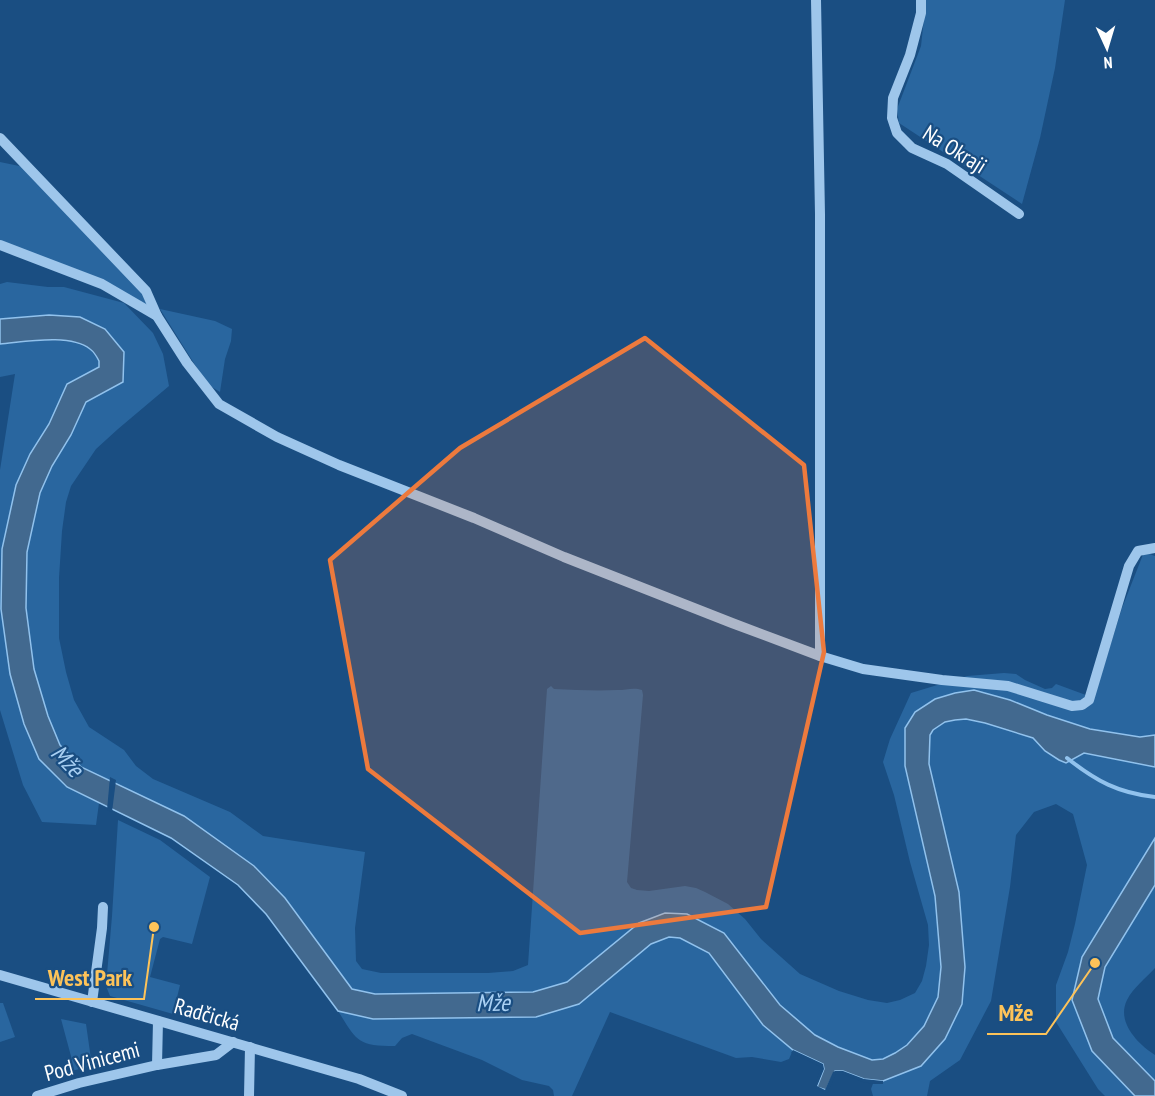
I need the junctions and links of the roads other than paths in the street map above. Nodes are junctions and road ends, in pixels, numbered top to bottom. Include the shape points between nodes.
1 (816, 0) edge
2 (921, 0) edge
3 (0, 138) edge
4 (1019, 214) dead end
5 (0, 245) edge
6 (157, 316) junction
7 (1155, 548) edge
8 (820, 656) junction
9 (104, 907) dead end
10 (0, 975) edge
11 (92, 1002) junction
12 (158, 1021) junction
13 (233, 1042) junction
14 (250, 1047) junction
15 (157, 1065) junction
16 (37, 1096) edge
17 (249, 1096) edge
18 (402, 1096) edge

1 - 8 street
2 - 4 street, Na Okraji via 910,55 893,98 892,118 897,133 912,148 947,164
3 - 6 street via 146,291
5 - 6 street via 102,284
6 - 8 street via 219,404 277,437 564,557
7 - 8 street via 1138,551 1129,566 1089,700 1082,705 1072,706 1008,686 863,669
9 - 11 street
10 - 11 street, Radčická
11 - 12 street, Radčická
12 - 13 street, Radčická
12 - 15 street, Pod Vinicemi
13 - 14 street, Radčická
13 - 15 street, Pod Vinicemi via 216,1054
14 - 17 street
14 - 18 street, Radčická
15 - 16 street, Pod Vinicemi

